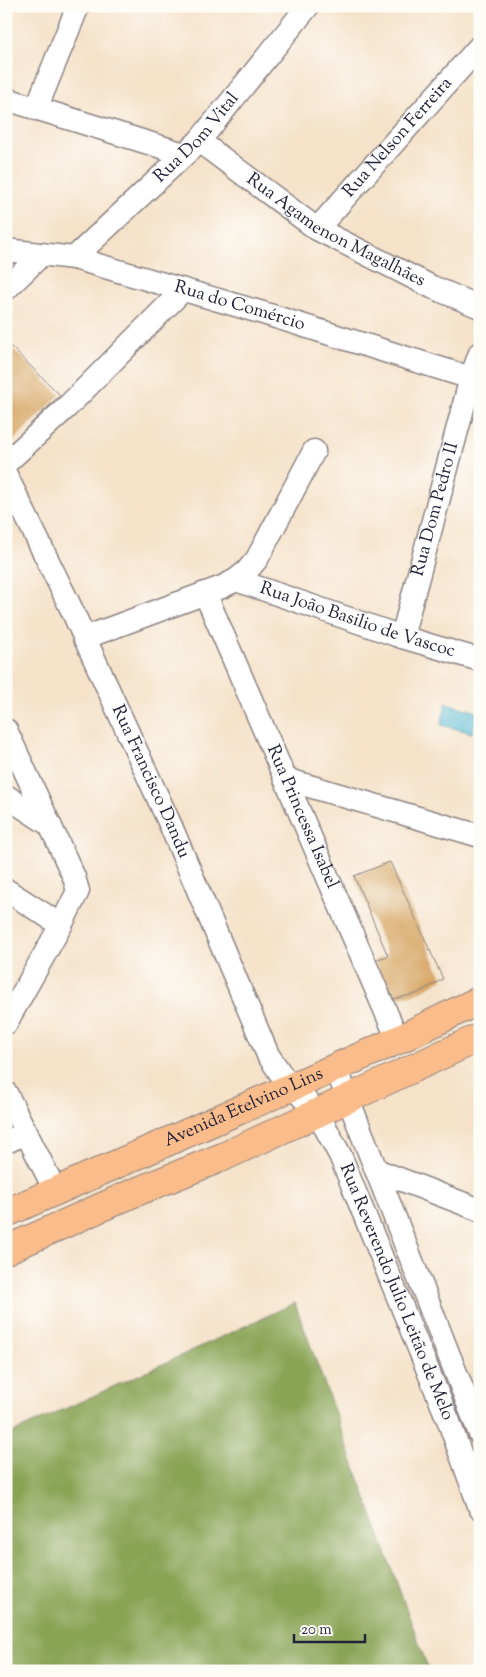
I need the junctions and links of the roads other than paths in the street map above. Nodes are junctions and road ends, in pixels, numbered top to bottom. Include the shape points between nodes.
1 (78, 6) edge
2 (308, 6) edge
3 (480, 46) edge
4 (6, 99) edge
5 (36, 109) junction
6 (192, 148) junction
7 (318, 229) junction
8 (6, 250) edge
9 (42, 254) junction
10 (74, 258) junction
11 (6, 290) edge
12 (183, 290) junction
13 (480, 307) edge
14 (480, 353) edge
15 (471, 378) junction
16 (314, 452) dead end
17 (6, 463) edge
18 (6, 475) edge
19 (236, 580) junction
20 (205, 593) junction
21 (402, 637) junction
22 (84, 638) junction
23 (480, 660) edge
24 (6, 730) edge
25 (285, 780) junction
26 (6, 796) edge
27 (50, 825) junction
28 (480, 836) edge
29 (6, 890) edge
30 (61, 925) junction
31 (480, 1000) edge
32 (6, 1022) edge
33 (480, 1037) edge
34 (398, 1040) junction
35 (336, 1068) junction
36 (292, 1087) junction
37 (6, 1093) edge
38 (348, 1097) junction
39 (316, 1112) junction
40 (27, 1133) junction
41 (6, 1142) edge
42 (118, 1165) junction
43 (376, 1170) junction
44 (56, 1192) junction
45 (131, 1194) junction
46 (480, 1210) edge
47 (6, 1214) edge
48 (6, 1250) edge
49 (480, 1434) edge
50 (480, 1508) edge

1 - 5 street
2 - 6 street, Rua Dom Vital
3 - 7 street, Rua Nelson Ferreira
4 - 5 street, Rua Agamenon Magalhães
5 - 6 street, Rua Agamenon Magalhães
6 - 7 street, Rua Agamenon Magalhães
6 - 10 street, Rua Dom Vital
7 - 13 street, Rua Agamenon Magalhães via 432,287
8 - 9 street, Rua do Comércio
9 - 10 street, Rua do Comércio
9 - 11 street
10 - 12 street, Rua do Comércio
12 - 15 street, Rua do Comércio
12 - 17 street via 67,407
14 - 15 street, Rua Dom Pedro II
15 - 21 street, Rua Dom Pedro II
16 - 19 street via 266,544 247,571
18 - 22 street, Rua Francisco Dandu
19 - 20 street
19 - 21 street, Rua João Basilio de Vascoc
20 - 22 street
20 - 25 street, Rua Princessa Isabel
21 - 23 street, Rua João Basilio de Vascoc
22 - 36 street, Rua Francisco Dandu via 170,824 268,1055
24 - 27 street
25 - 28 street
25 - 34 street, Rua Princessa Isabel
26 - 27 street
27 - 30 street via 77,886 76,896
29 - 30 street
30 - 32 street
31 - 34 main road, Avenida Etelvino Lins
33 - 38 main road, Avenida Etelvino Lins
34 - 35 main road, Avenida Etelvino Lins
35 - 36 main road, Avenida Etelvino Lins
35 - 38 street, Rua Reverendo Julio Leitão de Melo
36 - 39 street, Rua Reverendo Julio Leitão de Melo
36 - 42 main road, Avenida Etelvino Lins
37 - 40 street
38 - 39 main road, Avenida Etelvino Lins
38 - 43 street, Rua Reverendo Julio Leitão de Melo
39 - 45 main road, Avenida Etelvino Lins via 225,1156
39 - 50 street, Rua Reverendo Julio Leitão de Melo via 340,1155 449,1422
40 - 41 street
40 - 44 street
42 - 44 main road, Avenida Etelvino Lins
42 - 45 main road
43 - 46 street
43 - 49 street, Rua Reverendo Julio Leitão de Melo
44 - 47 main road, Avenida Etelvino Lins
45 - 48 main road, Avenida Etelvino Lins

